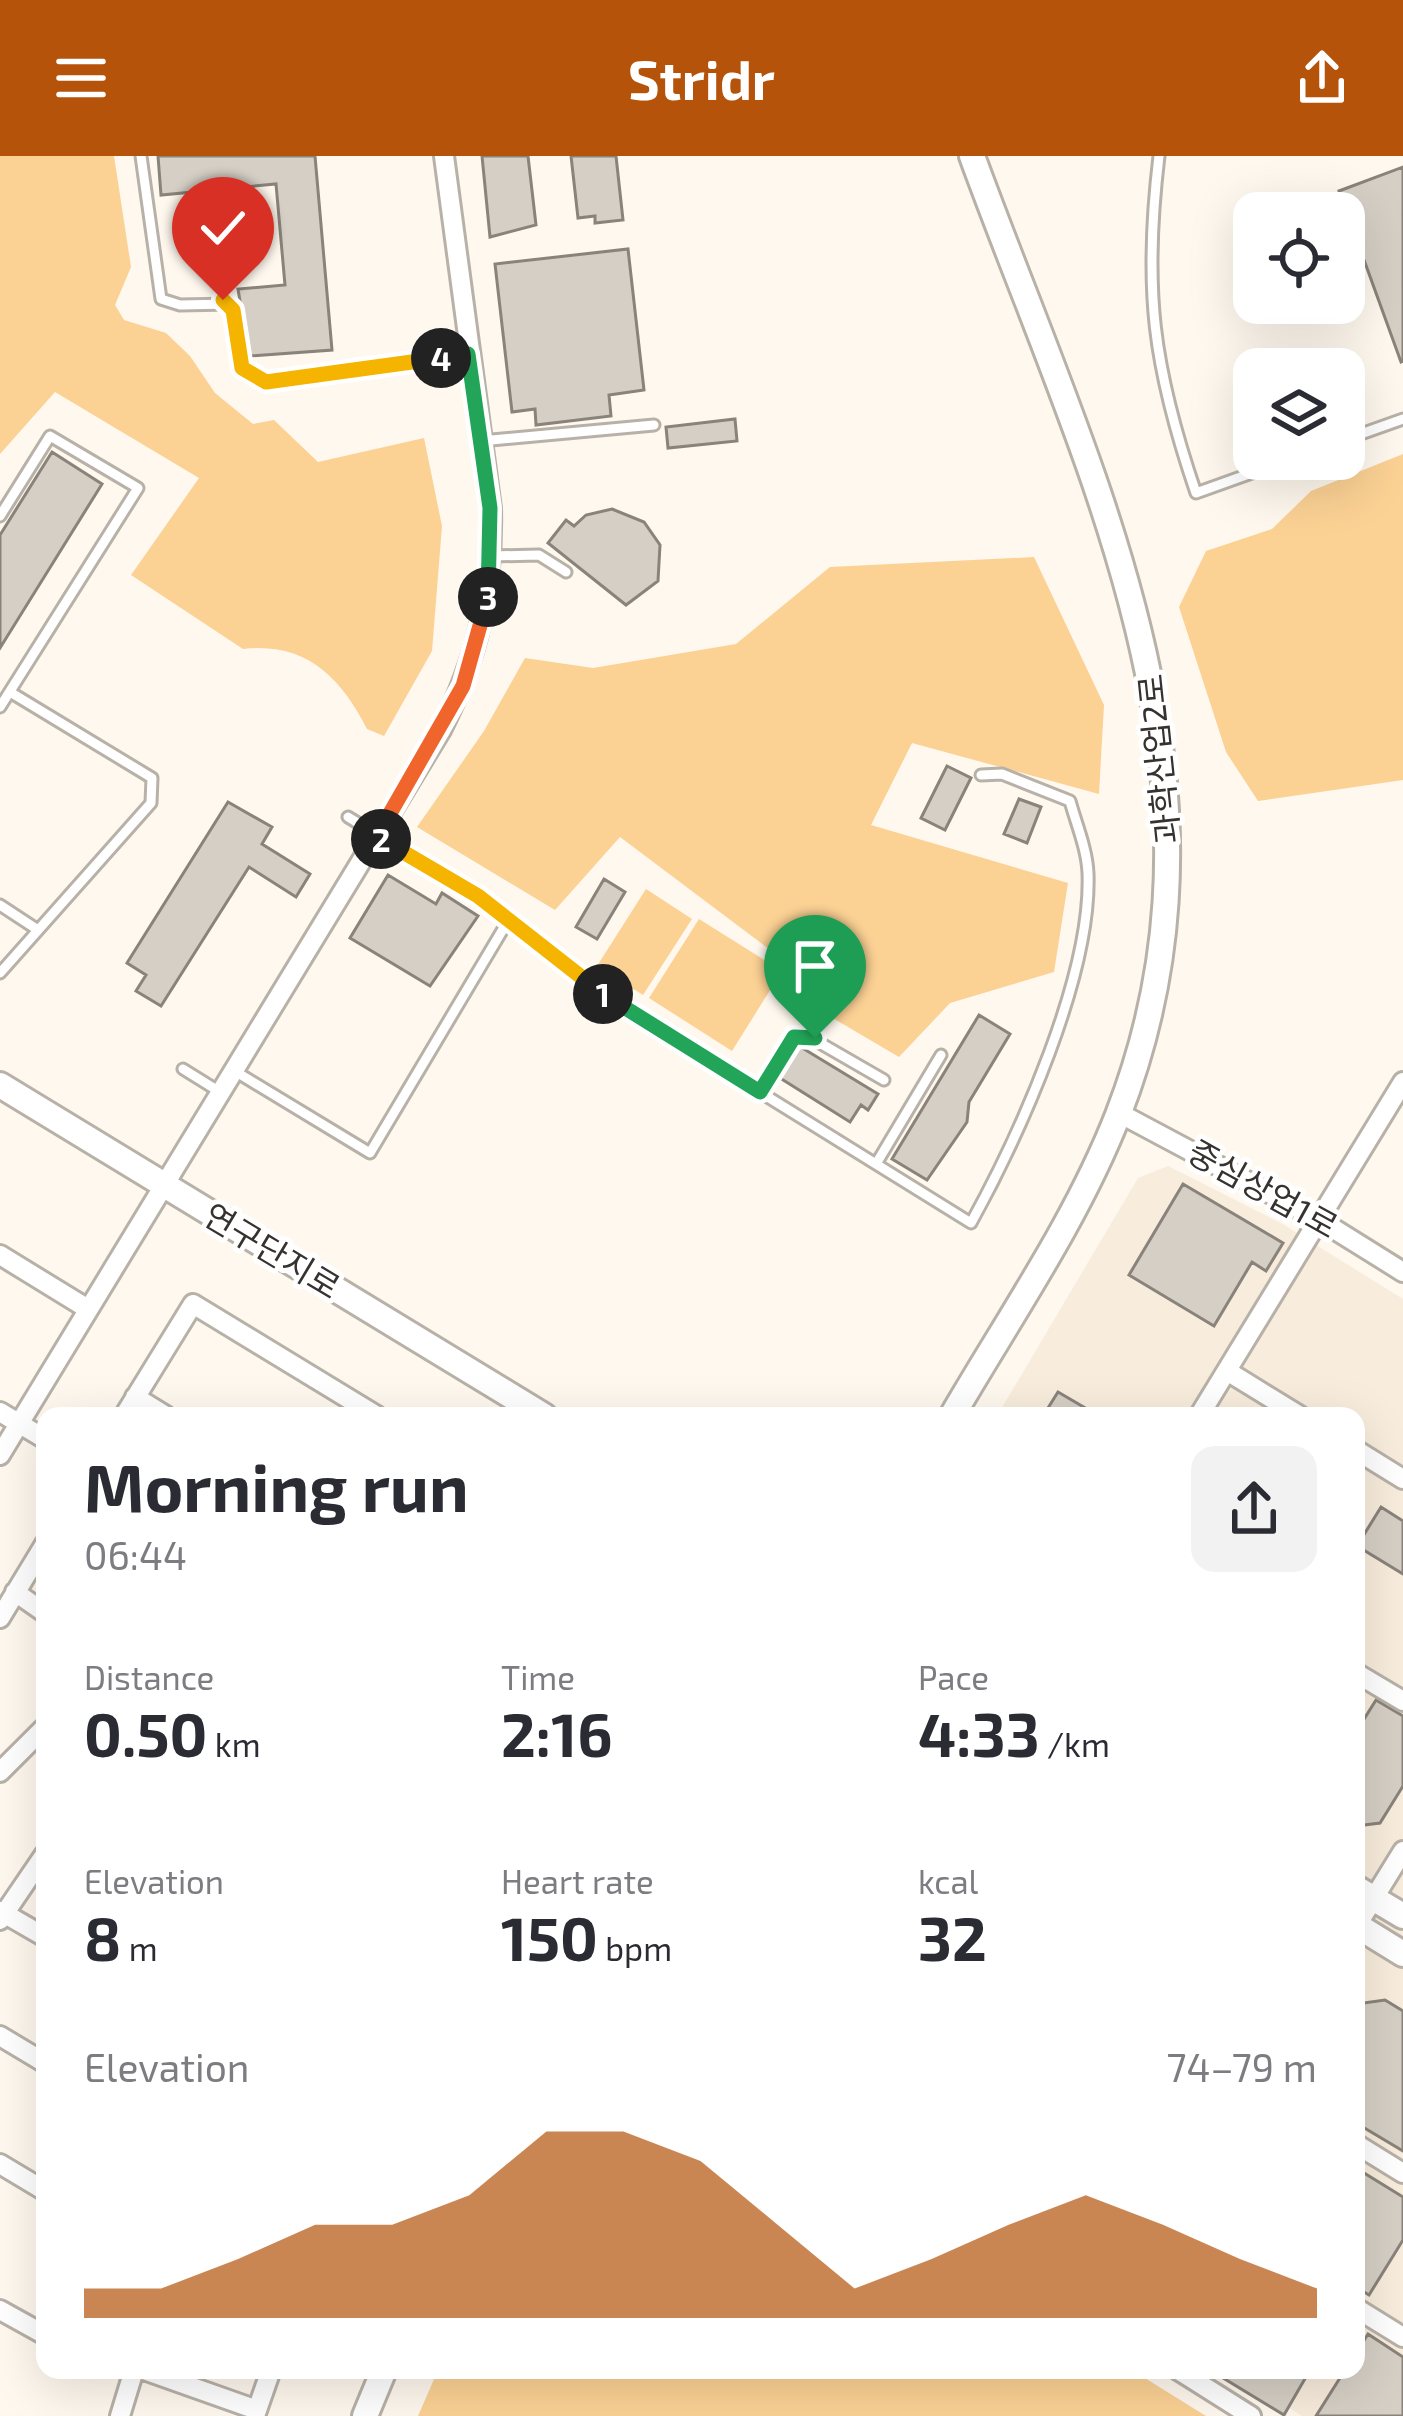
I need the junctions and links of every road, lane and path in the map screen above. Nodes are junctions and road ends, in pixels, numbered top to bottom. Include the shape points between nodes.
1 (141, 156) edge
2 (444, 156) edge
3 (972, 156) edge
4 (1159, 156) edge
5 (468, 354) junction
6 (1403, 419) edge
7 (654, 425) dead end
8 (1365, 433) edge
9 (481, 441) junction
10 (1233, 480) edge
11 (0, 516) edge
12 (492, 556) junction
13 (566, 572) dead end
14 (10, 692) junction
15 (1, 704) edge
16 (982, 776) dead end
17 (348, 817) dead end
18 (377, 836) junction
19 (0, 905) edge
20 (509, 919) junction
21 (38, 930) junction
22 (0, 973) edge
23 (940, 1055) dead end
24 (183, 1069) dead end
25 (233, 1070) junction
26 (884, 1080) dead end
27 (1403, 1082) edge
28 (0, 1085) edge
29 (220, 1092) junction
30 (760, 1092) junction
31 (1119, 1113) junction
32 (876, 1164) junction
33 (162, 1185) junction
34 (1318, 1219) junction
35 (0, 1255) edge
36 (1403, 1271) edge
37 (88, 1309) junction
38 (1226, 1371) junction
39 (135, 1397) junction
40 (129, 1407) edge
41 (151, 1407) edge
42 (362, 1407) edge
43 (529, 1407) edge
44 (957, 1407) edge
45 (1204, 1407) edge
46 (1285, 1407) edge
47 (0, 1412) edge
48 (19, 1423) junction
49 (36, 1433) edge
50 (0, 1455) edge
51 (1365, 1456) edge
52 (1403, 1479) edge
53 (36, 1559) edge
54 (16, 1592) junction
55 (36, 1606) edge
56 (0, 1618) edge
57 (1365, 1678) edge
58 (1403, 1701) edge
59 (36, 1736) edge
60 (0, 1772) edge
61 (1403, 1851) edge
62 (36, 1867) edge
63 (1365, 1893) edge
64 (2, 1915) edge
65 (1403, 1916) edge
66 (1365, 1931) edge
67 (36, 1932) edge
68 (1403, 1954) edge
69 (0, 2036) edge
70 (36, 2058) edge
71 (1365, 2150) edge
72 (0, 2164) edge
73 (1403, 2173) edge
74 (36, 2186) edge
75 (0, 2310) edge
76 (1365, 2314) edge
77 (36, 2331) edge
78 (1403, 2337) edge
79 (131, 2379) edge
80 (167, 2379) edge
81 (268, 2379) edge
82 (380, 2379) edge
83 (1192, 2379) edge
84 (256, 2413) edge
85 (120, 2416) edge
86 (365, 2416) edge
87 (1251, 2416) edge

1 - 5 lane via 161,299 230,304 237,356 254,378
2 - 5 street
3 - 31 street, 과학산업2로 via 1128,587 1161,722 1170,828 1165,917
4 - 10 lane via 1150,307 1164,400 1196,493
5 - 9 street
6 - 8 lane
7 - 9 lane
9 - 12 street
11 - 14 lane via 50,436 138,488
12 - 13 lane via 547,557
12 - 18 street via 463,686
14 - 15 lane
14 - 21 lane via 152,778 151,803
16 - 32 lane via 1002,774 1070,801 1088,869 1068,994 1005,1161 970,1223
17 - 18 lane
18 - 20 lane
18 - 25 street
19 - 21 lane
20 - 25 lane via 370,1153
20 - 30 lane via 608,998
21 - 22 lane
23 - 32 lane
24 - 29 lane
25 - 29 street
26 - 30 lane via 806,1035 794,1037
27 - 34 street
28 - 33 street, 연구단지로
29 - 33 street
30 - 32 lane
31 - 34 street, 중심상업1로
31 - 44 street, 과학산업2로
33 - 37 street
33 - 43 street, 연구단지로
34 - 36 street, 중심상업1로
34 - 38 street
35 - 37 street
37 - 48 street
38 - 45 street
38 - 46 street
39 - 40 street
39 - 41 street
39 - 42 street via 193,1304
47 - 48 street
48 - 49 street
48 - 50 street
51 - 52 street
53 - 54 street
54 - 55 street
54 - 56 street
57 - 58 street
59 - 60 street
61 - 63 street
62 - 64 street
63 - 65 street
64 - 67 street
66 - 68 street
69 - 70 street
71 - 73 street
72 - 74 street
75 - 77 street
76 - 78 street
79 - 85 street
80 - 84 street
81 - 84 street
82 - 86 street
83 - 87 street

